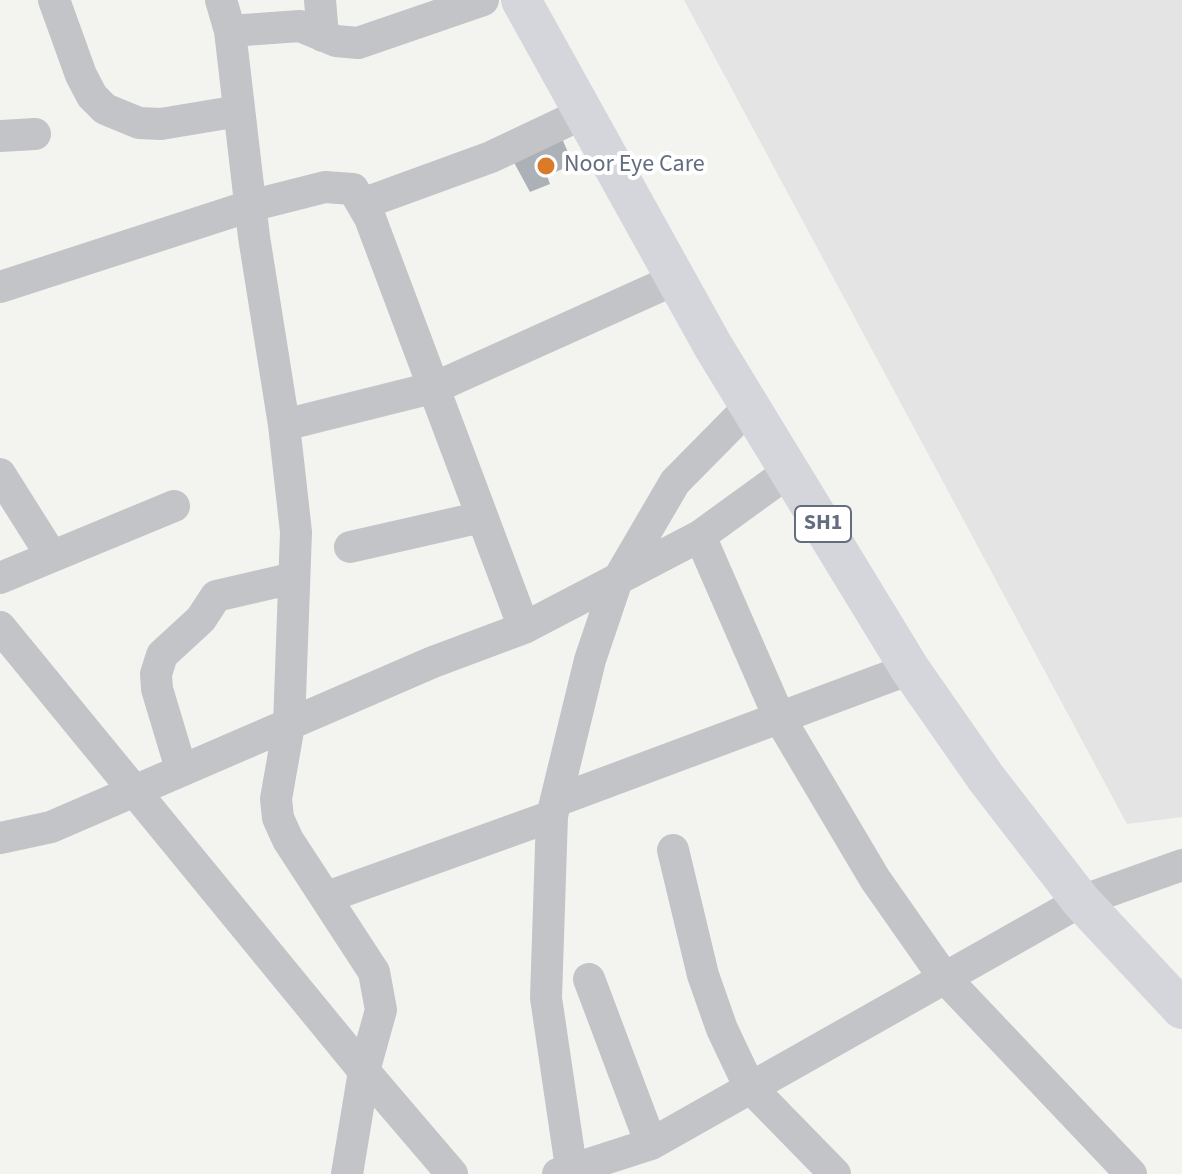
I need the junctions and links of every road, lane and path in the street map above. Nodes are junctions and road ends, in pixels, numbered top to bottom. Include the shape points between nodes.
1 (54, 0) edge
2 (221, 0) edge
3 (320, 0) edge
4 (483, 0) edge
5 (521, 0) edge
6 (230, 31) junction
7 (323, 36) junction
8 (239, 111) junction
9 (584, 113) junction
10 (35, 134) dead end
11 (0, 136) edge
12 (362, 204) junction
13 (250, 206) junction
14 (676, 279) junction
15 (0, 287) edge
16 (436, 387) junction
17 (750, 406) junction
18 (284, 425) junction
19 (791, 470) junction
20 (0, 474) edge
21 (174, 506) dead end
22 (482, 517) junction
23 (700, 536) junction
24 (350, 547) dead end
25 (51, 555) junction
26 (0, 578) edge
27 (294, 578) junction
28 (616, 583) junction
29 (0, 627) edge
30 (524, 628) junction
31 (910, 669) junction
32 (779, 717) junction
33 (289, 725) junction
34 (181, 769) junction
35 (132, 789) junction
36 (554, 808) junction
37 (0, 838) edge
38 (673, 850) dead end
39 (1182, 865) edge
40 (327, 897) junction
41 (1081, 901) junction
42 (943, 976) junction
43 (589, 979) dead end
44 (1182, 1009) edge
45 (364, 1071) junction
46 (749, 1086) junction
47 (651, 1144) junction
48 (567, 1172) edge
49 (347, 1174) edge
50 (452, 1174) edge
51 (835, 1174) edge
52 (1131, 1174) edge

1 - 8 street via 86,86 113,114 161,124
2 - 6 street
3 - 7 street
4 - 7 street via 358,43
5 - 9 main road, SH1
6 - 7 street via 300,26
6 - 8 street
8 - 13 street
9 - 12 street via 491,157
9 - 14 main road, SH1
10 - 11 street
12 - 13 street via 353,189 344,186
12 - 16 street
13 - 15 street
13 - 18 street
14 - 16 street
14 - 17 main road, SH1
16 - 18 street
16 - 22 street
17 - 19 main road, SH1
17 - 28 street via 675,482
18 - 27 street via 296,532
19 - 23 street
19 - 31 main road, SH1
20 - 25 street
21 - 25 street
22 - 24 street
22 - 30 street
23 - 28 street
23 - 32 street
25 - 26 street
27 - 33 street
27 - 34 street via 216,596 206,613 162,655 157,689
28 - 30 street
28 - 36 street via 590,660
29 - 35 street
30 - 33 street
31 - 32 street
31 - 41 main road, SH1
32 - 36 street
32 - 42 street via 875,879
33 - 34 street
33 - 40 street via 277,776 278,818
34 - 35 street
35 - 37 street via 51,827
35 - 45 street
36 - 40 street
36 - 48 street via 546,998
38 - 46 street via 703,975
39 - 41 street
40 - 45 street via 361,948 380,991 381,1010
41 - 42 street
41 - 44 main road, SH1
42 - 46 street
42 - 52 street
43 - 47 street
45 - 49 street
45 - 50 street
46 - 47 street
46 - 51 street
47 - 48 street

